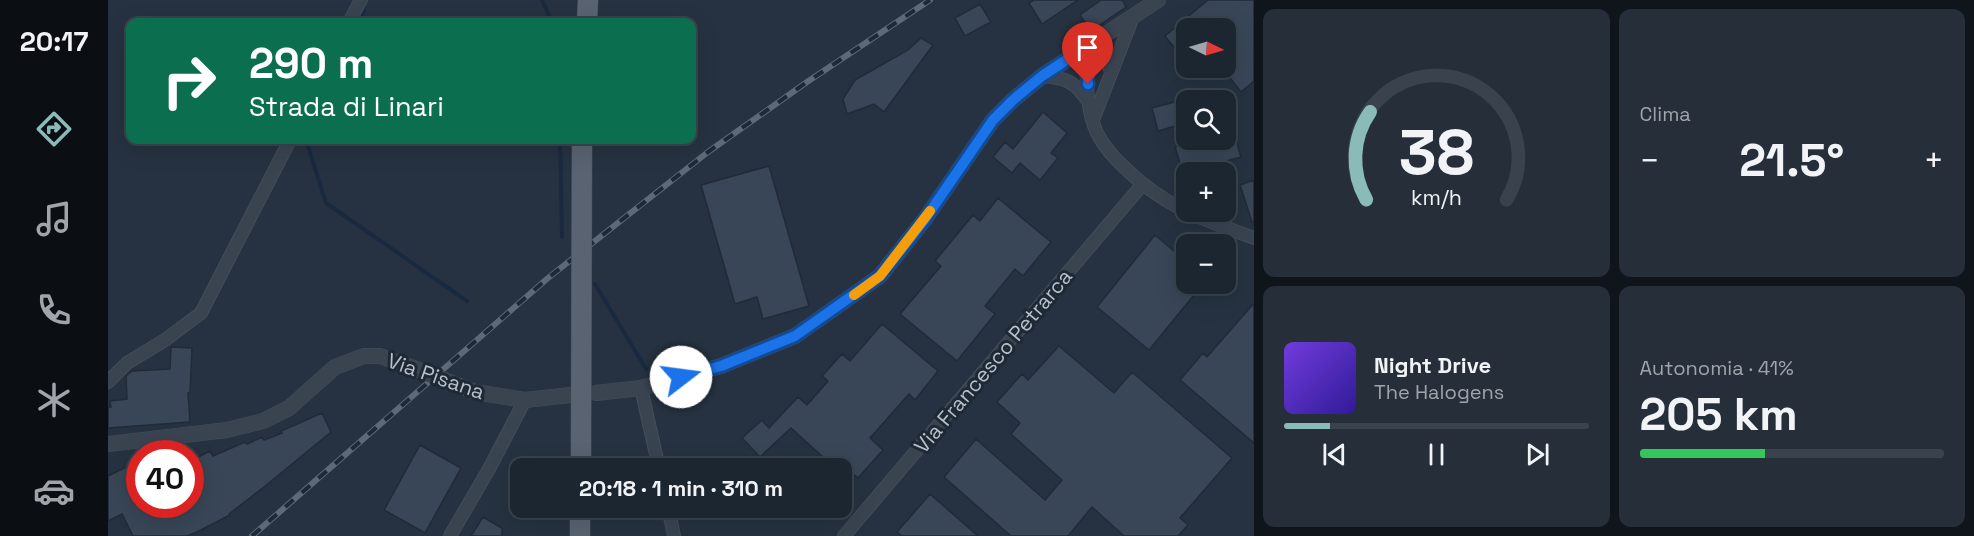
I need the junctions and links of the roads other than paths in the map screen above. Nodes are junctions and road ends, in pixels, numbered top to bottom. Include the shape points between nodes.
1 (361, 0) edge
2 (578, 0) edge
3 (588, 0) edge
4 (1158, 0) edge
5 (1133, 17) junction
6 (351, 18) edge
7 (577, 18) edge
8 (587, 18) edge
9 (1086, 47) junction
10 (1111, 72) junction
11 (1042, 76) junction
12 (1089, 102) junction
13 (1093, 120) junction
14 (288, 144) edge
15 (582, 144) edge
16 (1142, 185) junction
17 (1254, 238) edge
18 (108, 382) edge
19 (641, 388) junction
20 (596, 393) dead end
21 (571, 395) dead end
22 (525, 400) junction
23 (108, 444) edge
24 (580, 458) edge
25 (657, 458) edge
26 (580, 518) edge
27 (670, 518) edge
28 (450, 536) edge
29 (580, 536) edge
30 (674, 536) edge
31 (844, 536) edge

1 - 6 street
2 - 7 main road
3 - 8 main road
4 - 5 street
5 - 9 street
5 - 10 street
9 - 10 street via 1103,55
9 - 11 street
9 - 12 street
10 - 13 street
11 - 12 street via 1076,85
11 - 19 street via 993,120 925,219 880,276 795,336 721,366
12 - 13 street
13 - 16 street via 1111,155
14 - 18 street via 201,314 127,363
15 - 24 main road, bridge
16 - 17 street via 1169,204
16 - 31 street, Via Francesco Petrarca
19 - 20 street
19 - 25 street
21 - 22 street, Via Pisana
22 - 23 street, Via Pisana, bridge via 475,392 380,356 364,356 335,367 289,408 263,421 226,430
22 - 28 street
26 - 29 main road
27 - 30 street

